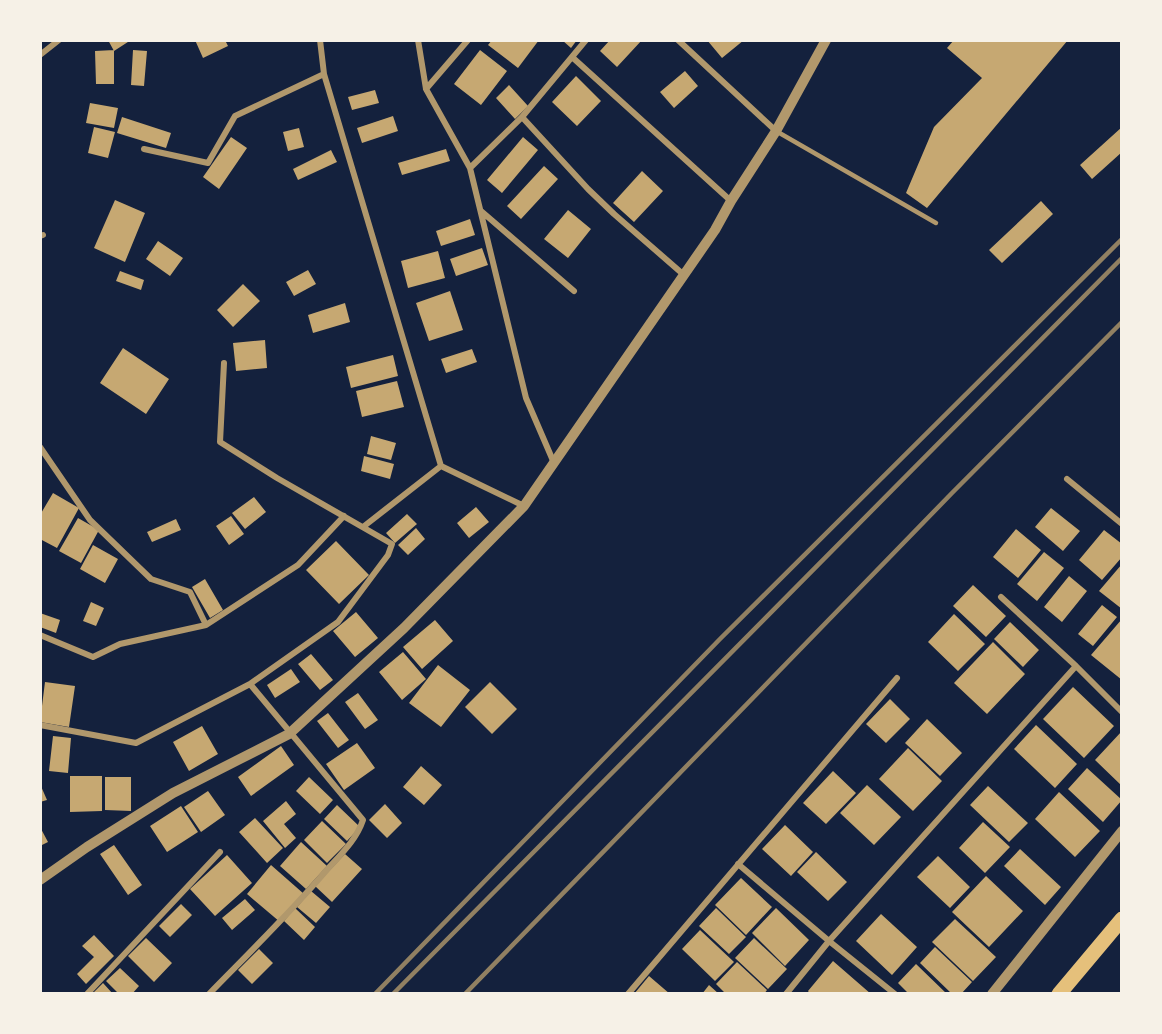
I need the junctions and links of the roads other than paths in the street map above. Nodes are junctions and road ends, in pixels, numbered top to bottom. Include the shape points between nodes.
1 (59, 40) edge
2 (320, 40) edge
3 (418, 40) edge
4 (468, 40) edge
5 (586, 40) edge
6 (678, 40) edge
7 (826, 40) edge
8 (40, 55) edge
9 (572, 57) junction
10 (324, 74) junction
11 (426, 89) junction
12 (522, 117) junction
13 (776, 131) junction
14 (144, 149) dead end
15 (470, 168) junction
16 (731, 201) junction
17 (480, 211) junction
18 (936, 224) dead end
19 (684, 275) junction
20 (574, 291) dead end
21 (224, 363) dead end
22 (40, 447) edge
23 (554, 463) junction
24 (441, 466) junction
25 (1067, 479) dead end
26 (524, 506) junction
27 (344, 516) junction
28 (1122, 524) edge
29 (363, 527) junction
30 (1001, 597) dead end
31 (206, 625) junction
32 (40, 635) edge
33 (1076, 666) junction
34 (897, 678) dead end
35 (250, 684) junction
36 (1122, 712) edge
37 (40, 725) edge
38 (289, 734) junction
39 (1122, 831) edge
40 (220, 852) dead end
41 (738, 864) junction
42 (42, 876) edge
43 (1122, 918) edge
44 (829, 941) junction
45 (87, 993) edge
46 (209, 993) edge
47 (628, 993) edge
48 (786, 993) edge
49 (895, 993) edge
50 (992, 993) edge
51 (1059, 993) edge

1 - 8 street
2 - 10 street
3 - 11 street
4 - 11 street
5 - 9 street
6 - 13 street
7 - 13 street
9 - 12 street
9 - 16 street
10 - 14 street via 234,116 208,163
10 - 24 street
11 - 15 street
12 - 15 street
12 - 19 street via 607,208
13 - 16 street
13 - 18 lane
15 - 17 street
16 - 19 street
17 - 20 street
17 - 23 street via 526,398
19 - 23 street
21 - 27 street via 220,442
22 - 31 street via 90,520 150,579 190,592
23 - 26 street
24 - 26 street
24 - 29 street
25 - 28 street
26 - 38 street via 404,628
27 - 29 street
27 - 31 street via 298,565
29 - 35 street via 392,544 388,555 338,622
30 - 33 street
31 - 32 street via 120,644 93,657
33 - 36 street
33 - 44 street
34 - 41 street
35 - 37 street via 136,744
35 - 38 street
38 - 42 street via 173,793
38 - 46 street via 363,820 359,833
39 - 50 street
40 - 45 street
41 - 44 street
41 - 47 street
43 - 51 main road
44 - 48 street
44 - 49 street

